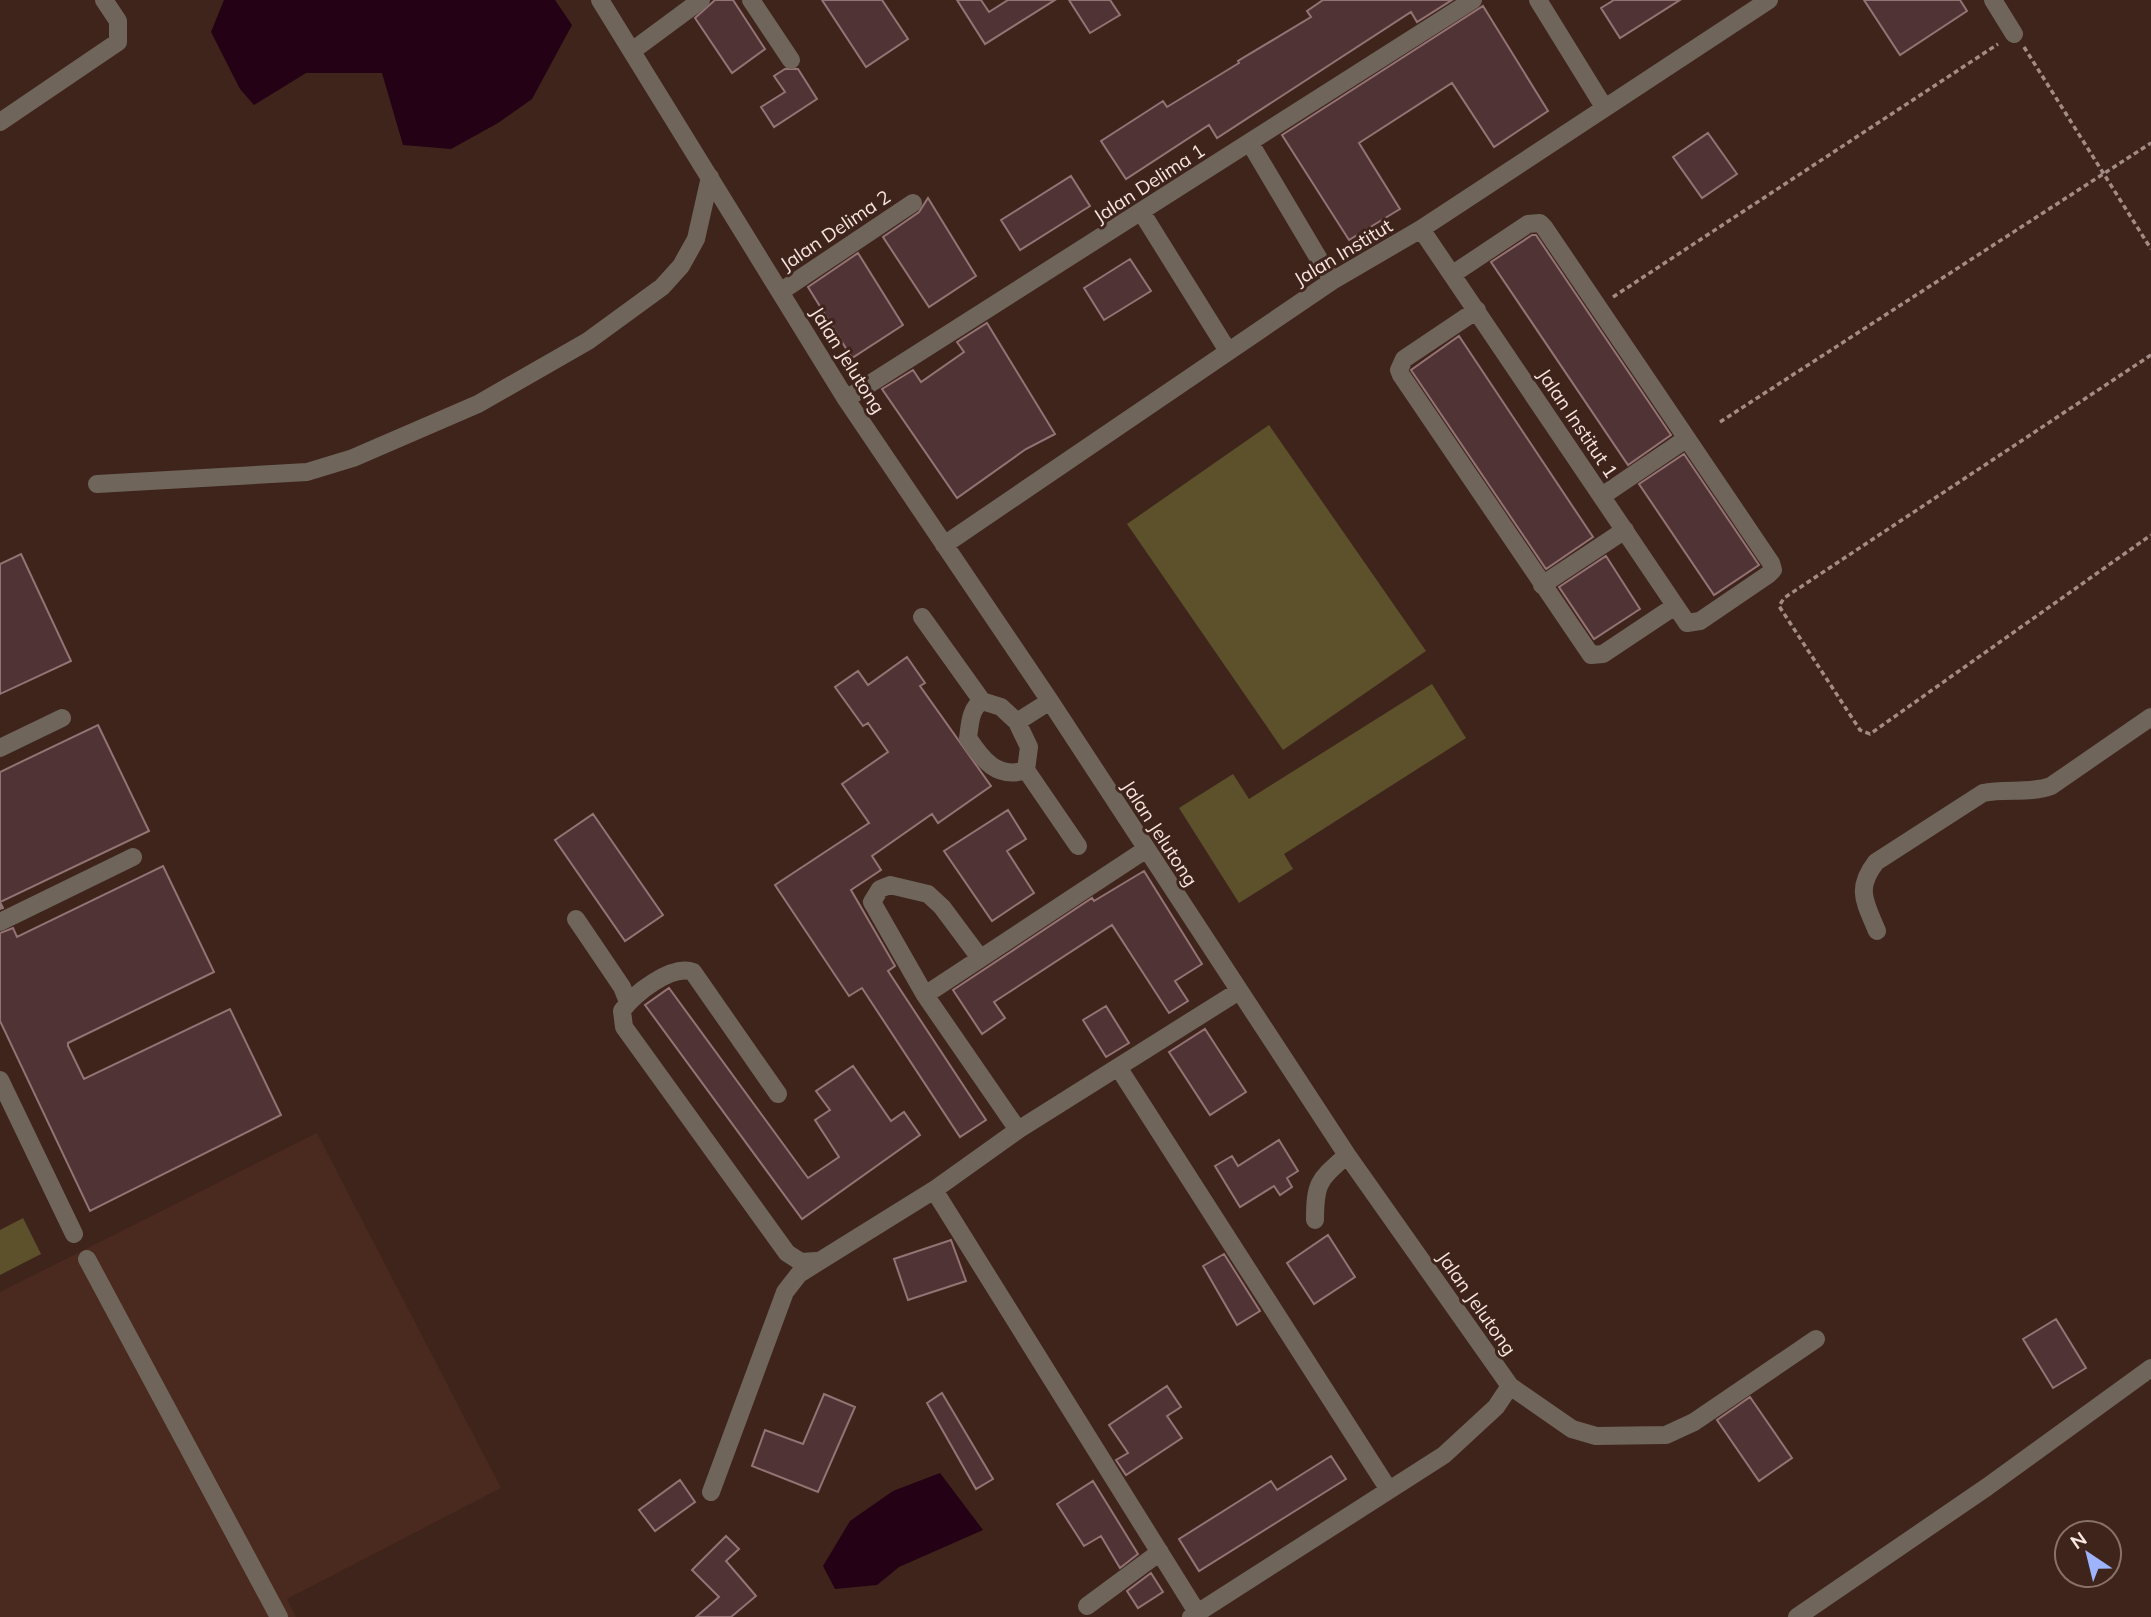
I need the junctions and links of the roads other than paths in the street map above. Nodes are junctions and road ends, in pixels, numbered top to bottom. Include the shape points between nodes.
1 (104, 0) edge
2 (600, 0) edge
3 (701, 0) edge
4 (751, 0) edge
5 (1473, 0) edge
6 (1538, 0) edge
7 (1769, 0) edge
8 (1993, 0) edge
9 (2014, 34) road end
10 (632, 51) junction
11 (791, 60) dead end
12 (1604, 107) junction
13 (0, 122) edge
14 (1250, 143) junction
15 (710, 177) junction
16 (913, 203) dead end
17 (1142, 213) junction
18 (1421, 229) junction
19 (1453, 274) junction
20 (1332, 281) junction
21 (780, 292) junction
22 (1477, 310) junction
23 (1228, 351) junction
24 (846, 399) junction
25 (1686, 439) junction
26 (97, 484) dead end
27 (1602, 496) junction
28 (1625, 530) junction
29 (944, 545) junction
30 (1542, 585) junction
31 (1675, 606) junction
32 (922, 617) dead end
33 (982, 701) junction
34 (1050, 701) junction
35 (2151, 717) edge
36 (61, 718) dead end
37 (1017, 722) junction
38 (0, 748) edge
39 (1026, 770) junction
40 (1078, 846) dead end
41 (1146, 850) junction
42 (133, 857) dead end
43 (576, 919) dead end
44 (0, 922) edge
45 (1877, 931) dead end
46 (980, 958) junction
47 (1239, 991) junction
48 (925, 995) junction
49 (628, 1002) junction
50 (1118, 1067) junction
51 (2, 1090) edge
52 (778, 1094) dead end
53 (1018, 1130) junction
54 (1347, 1155) junction
55 (934, 1189) junction
56 (1315, 1220) dead end
57 (74, 1234) dead end
58 (87, 1259) dead end
59 (816, 1261) junction
60 (1816, 1339) dead end
61 (2151, 1368) edge
62 (1510, 1386) junction
63 (1389, 1490) junction
64 (711, 1492) dead end
65 (1160, 1552) junction
66 (1087, 1606) dead end
67 (1196, 1616) edge
68 (279, 1617) edge
69 (1797, 1617) edge

1 - 13 street via 118,21 118,42
2 - 10 street, Jalan Jelutong
3 - 10 street
4 - 11 street
5 - 14 street, Jalan Delima 1
6 - 12 street
7 - 12 street, Jalan Institut
8 - 9 street
10 - 15 street, Jalan Jelutong
12 - 18 street, Jalan Institut
14 - 17 street, Jalan Delima 1
14 - 20 street
15 - 21 street, Jalan Jelutong
15 - 26 street via 696,239 662,287 588,341 478,404 354,458 307,472
16 - 21 street, Jalan Delima 2
17 - 23 street via 1191,307
17 - 24 street, Jalan Delima 1
18 - 19 street, Jalan Institut 1
18 - 20 street, Jalan Institut
19 - 22 street, Jalan Institut 1
19 - 25 street via 1528,224 1540,223
20 - 23 street, Jalan Institut
21 - 24 street, Jalan Jelutong
22 - 27 street, Jalan Institut 1
22 - 30 street via 1404,359 1399,370
23 - 29 street, Jalan Institut
24 - 29 street, Jalan Jelutong
25 - 27 street
25 - 31 street, Jalan Institut 1 via 1773,567 1765,577 1691,624
27 - 28 street, Jalan Institut 1
28 - 30 street
28 - 31 street, Jalan Institut 1
29 - 34 street, Jalan Jelutong
30 - 31 street via 1587,651 1598,656
32 - 33 street
33 - 37 street via 1001,707
33 - 39 street via 972,714 968,738 973,746 994,769
34 - 37 street
34 - 41 street, Jalan Jelutong
35 - 45 street via 2051,786 1983,793 1876,862 1862,887
36 - 38 street
37 - 39 street via 1029,747
39 - 40 street
41 - 46 street
41 - 47 street, Jalan Jelutong
42 - 44 street
43 - 49 street
46 - 48 street
46 - 48 street via 937,900 928,894 884,886 872,902 873,908
47 - 50 street
47 - 54 street, Jalan Jelutong
48 - 53 street
49 - 52 street via 668,975 686,969 693,972
49 - 59 street via 622,1011 624,1027 786,1253 801,1262
50 - 53 street
50 - 63 street
51 - 57 street
53 - 55 street
54 - 56 street via 1320,1179
54 - 62 street, Jalan Jelutong
55 - 59 street
55 - 65 street
58 - 68 street
59 - 64 street via 785,1292
60 - 62 street, Jalan Jelutong via 1694,1422 1666,1435 1596,1436 1572,1429
61 - 69 street
62 - 63 street via 1480,1424 1444,1455
63 - 67 street
65 - 66 street
65 - 67 street

